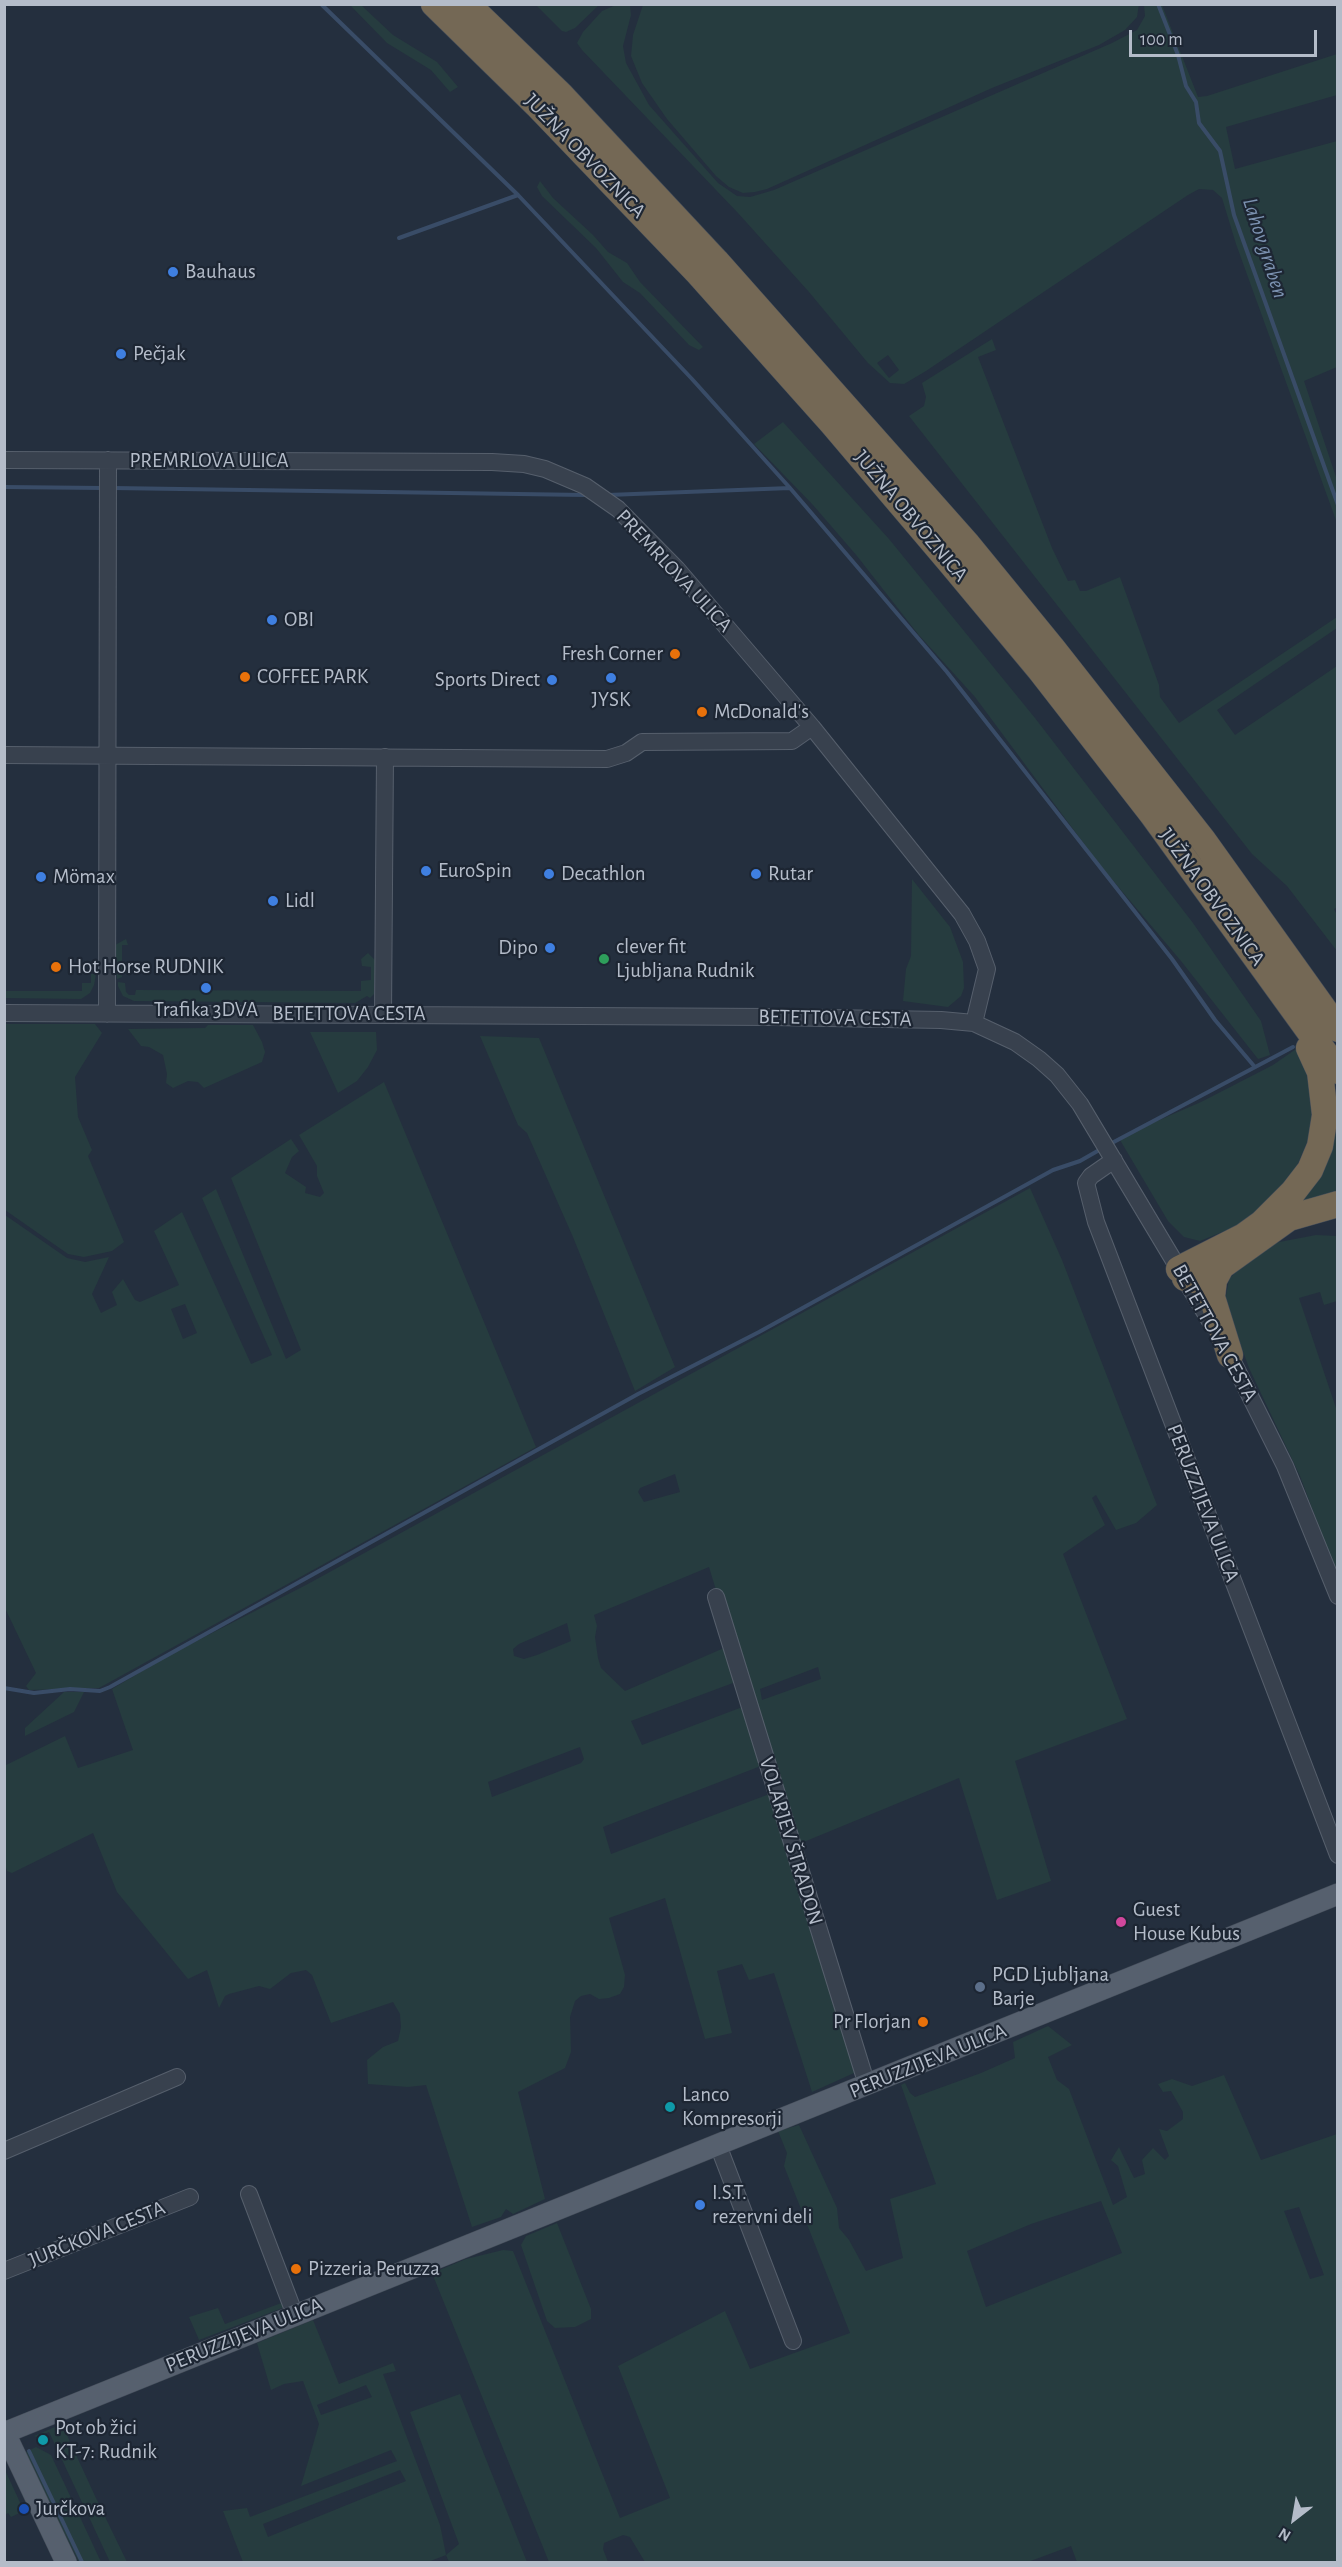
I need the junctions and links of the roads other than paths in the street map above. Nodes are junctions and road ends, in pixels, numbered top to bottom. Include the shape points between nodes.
1 (434, 4) edge
2 (467, 4) edge
3 (4, 460) edge
4 (108, 460) junction
5 (812, 727) junction
6 (4, 755) edge
7 (107, 755) junction
8 (386, 757) junction
9 (1152, 814) junction
10 (4, 1013) edge
11 (107, 1014) junction
12 (383, 1014) junction
13 (974, 1023) junction
14 (1338, 1029) edge
15 (1338, 1071) edge
16 (1108, 1151) junction
17 (1338, 1204) edge
18 (1221, 1267) junction
19 (1182, 1273) junction
20 (1230, 1355) junction
21 (1338, 1596) edge
22 (716, 1597) dead end
23 (1338, 1855) edge
24 (1338, 1894) edge
25 (177, 2077) dead end
26 (867, 2085) junction
27 (718, 2145) junction
28 (4, 2151) edge
29 (249, 2194) dead end
30 (190, 2197) dead end
31 (4, 2271) edge
32 (295, 2315) junction
33 (794, 2341) dead end
34 (5, 2432) edge
35 (66, 2562) edge

1 - 9 highway, JUŽNA OBVOZNICA via 699,274 824,414 1032,661
2 - 14 highway, JUŽNA OBVOZNICA via 561,95 716,261 968,545 1203,840
3 - 4 street, PREMRLOVA ULICA
4 - 5 street, PREMRLOVA ULICA via 503,463 545,470 585,486 618,509 677,569
4 - 7 street
5 - 8 street via 792,741 642,742 607,759
5 - 13 street, PREMRLOVA ULICA via 962,914 972,932 987,969
6 - 7 street
7 - 8 street
7 - 11 street
8 - 12 street
9 - 15 highway, JUŽNA OBVOZNICA
9 - 19 highway via 1176,862 1311,1051 1320,1072 1325,1104 1323,1134 1316,1157 1293,1192 1244,1236
10 - 11 street, BETETTOVA CESTA
11 - 12 street, BETETTOVA CESTA
12 - 13 street, BETETTOVA CESTA via 919,1019
13 - 16 street, BETETTOVA CESTA via 1015,1042 1051,1070 1080,1104
16 - 19 street, BETETTOVA CESTA
16 - 23 street, PERUZZIJEVA ULICA via 1086,1183 1096,1222
17 - 18 highway via 1289,1218
18 - 19 highway via 1201,1279
18 - 20 highway via 1212,1297
19 - 20 street, BETETTOVA CESTA
20 - 21 street, BETETTOVA CESTA via 1285,1466
22 - 26 street, VOLARJEV ŠTRADON
24 - 26 main road, PERUZZIJEVA ULICA
25 - 28 street
26 - 27 main road, PERUZZIJEVA ULICA
27 - 32 main road, PERUZZIJEVA ULICA
27 - 33 street
29 - 32 street
30 - 31 street, JURČKOVA CESTA
32 - 34 main road, PERUZZIJEVA ULICA
34 - 35 main road

